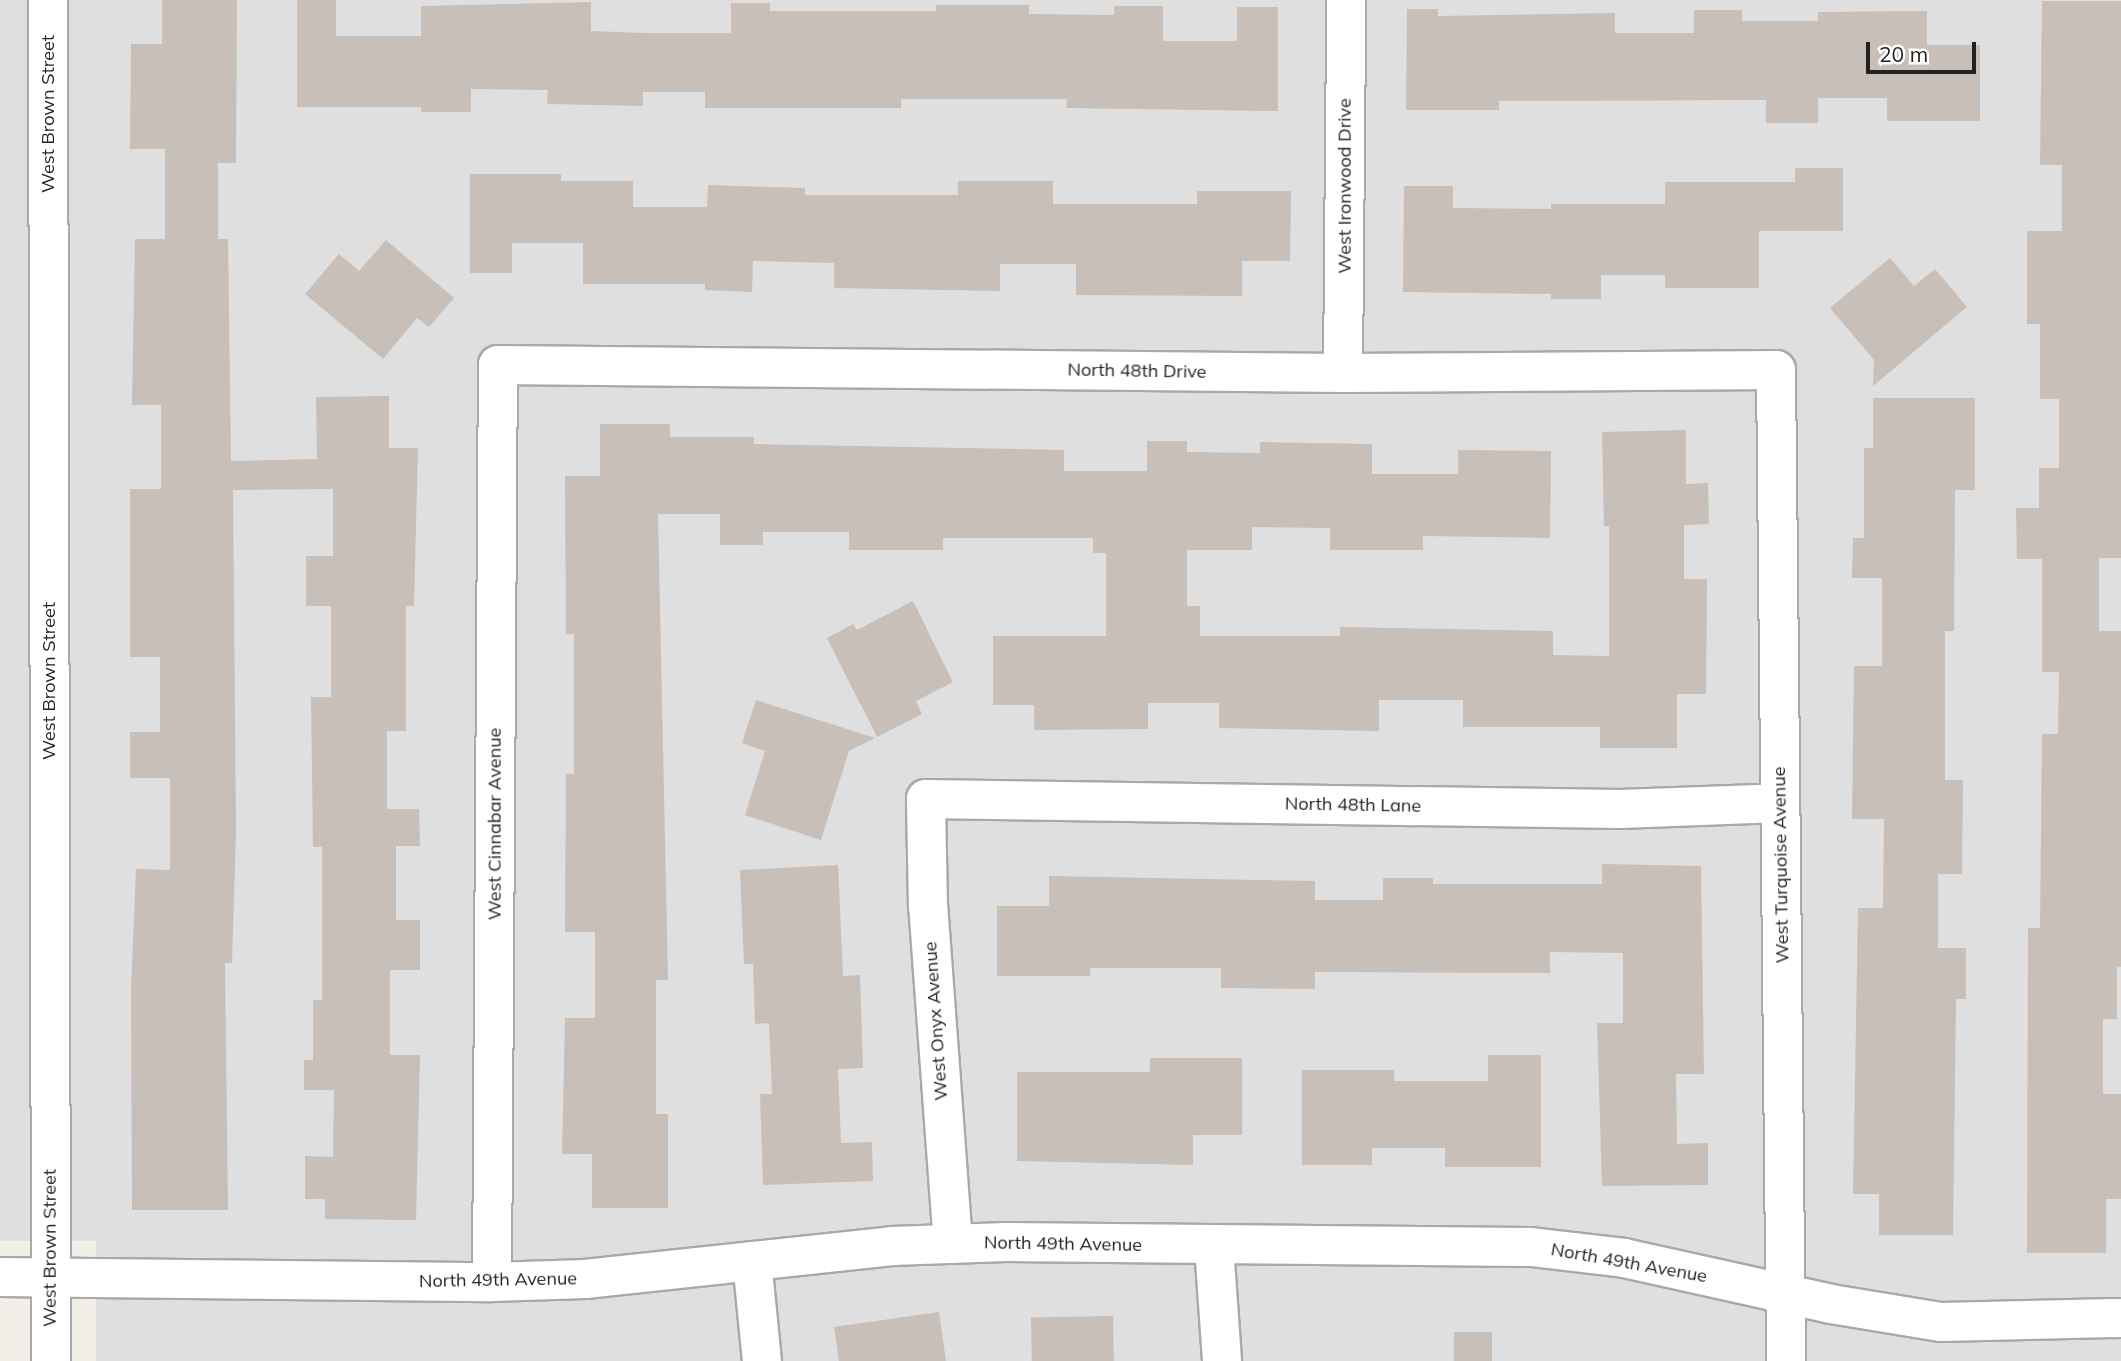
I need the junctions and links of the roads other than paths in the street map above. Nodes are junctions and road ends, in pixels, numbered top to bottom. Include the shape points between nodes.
1 (48, 0) edge
2 (1346, 0) edge
3 (498, 365) joint
4 (1776, 370) joint
5 (1343, 373) junction
6 (926, 799) joint
7 (1780, 803) junction
8 (953, 1244) junction
9 (1214, 1246) junction
10 (752, 1261) junction
11 (0, 1277) edge
12 (49, 1277) junction
13 (492, 1282) junction
14 (1785, 1293) junction
15 (2121, 1318) edge
16 (51, 1361) edge
17 (762, 1361) edge
18 (1222, 1361) edge
19 (1786, 1361) edge

1 - 12 street, West Brown Street
2 - 5 street, West Ironwood Drive
3 - 5 street, North 48th Drive
3 - 13 street, West Cinnabar Avenue
4 - 5 street, North 48th Drive
4 - 7 street, West Turquoise Avenue
6 - 7 street, North 48th Lane via 1619,809
6 - 8 street, West Onyx Avenue via 928,907
7 - 14 street, West Turquoise Avenue
8 - 9 street, North 49th Avenue
8 - 10 street, North 49th Avenue
9 - 14 street, North 49th Avenue via 1531,1247 1624,1258
9 - 18 street
10 - 13 street, North 49th Avenue via 585,1279
10 - 17 street
11 - 12 street, North 49th Avenue
12 - 13 street, North 49th Avenue
12 - 16 street, West Brown Street
14 - 15 street, North 49th Avenue via 1941,1321
14 - 19 street, West Turquoise Avenue

